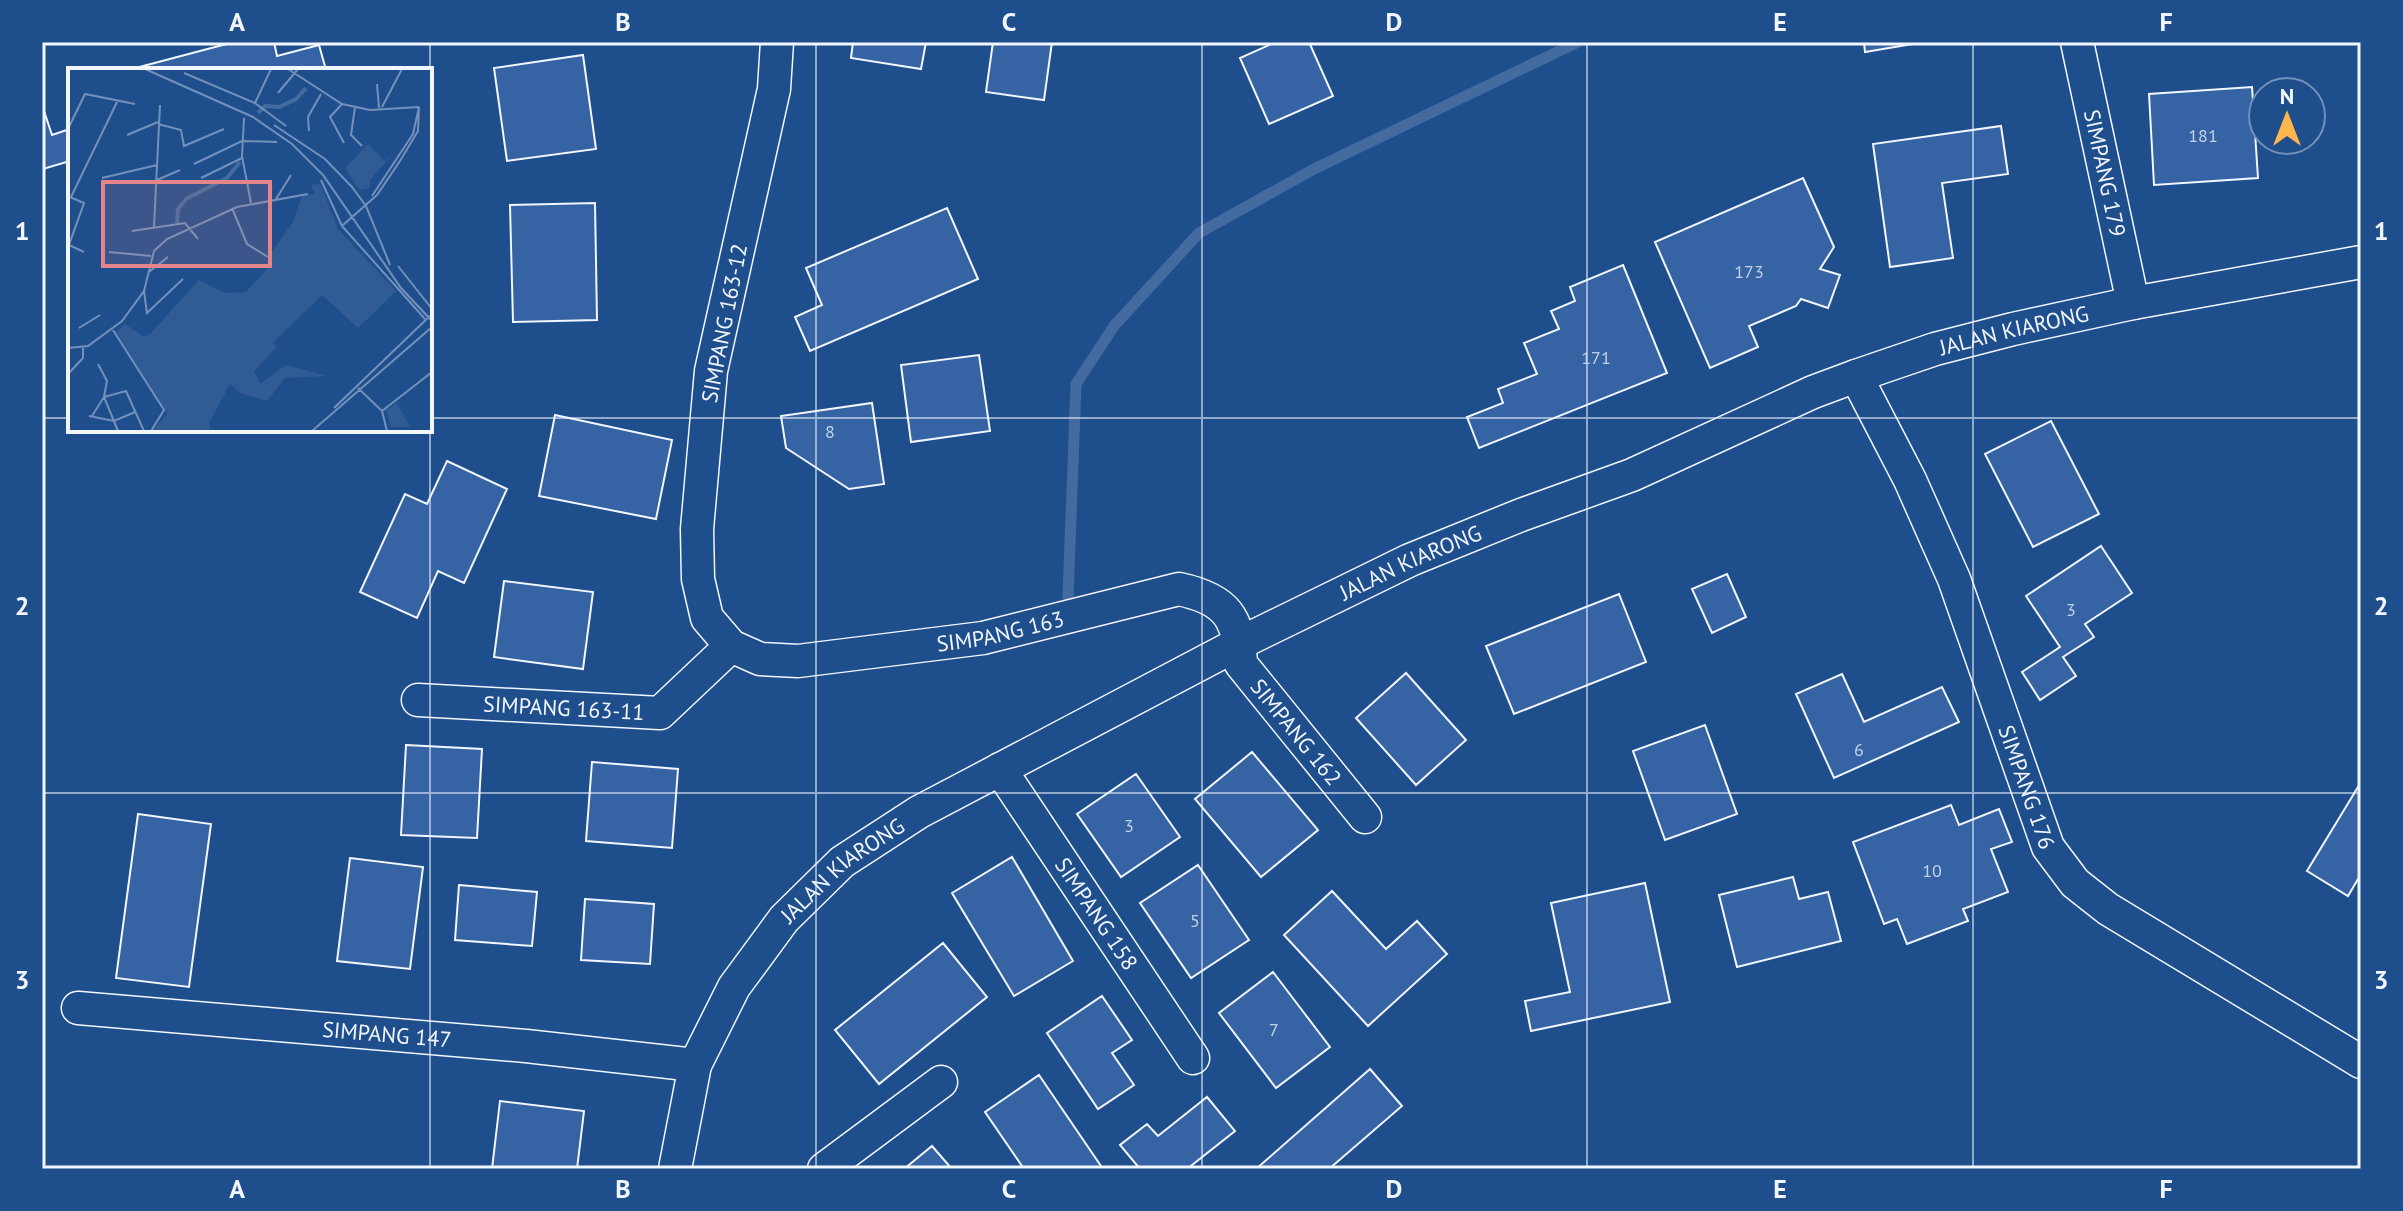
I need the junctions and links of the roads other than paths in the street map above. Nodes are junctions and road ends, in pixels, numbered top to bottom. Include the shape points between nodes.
1 (777, 42) edge
2 (2077, 42) edge
3 (2361, 262) edge
4 (2133, 303) junction
5 (1856, 376) junction
6 (1240, 643) junction
7 (731, 646) junction
8 (418, 700) dead end
9 (1000, 769) junction
10 (1365, 817) dead end
11 (78, 1008) dead end
12 (1193, 1058) dead end
13 (2361, 1062) edge
14 (695, 1065) junction
15 (941, 1082) dead end
16 (675, 1169) edge
17 (824, 1169) edge

1 - 7 street, SIMPANG 163-12 via 774,89 711,371 699,485 698,579 707,618
2 - 4 street, SIMPANG 179
3 - 4 street, JALAN KIARONG
4 - 5 street, JALAN KIARONG via 1935,349
5 - 6 street, JALAN KIARONG via 1632,475 1410,560
5 - 13 street, SIMPANG 176 via 1954,579 2048,847 2075,883 2108,909
6 - 7 street, SIMPANG 163 via 1235,622 1218,604 1179,589 952,642 798,661 760,659
6 - 9 street, JALAN KIARONG
6 - 10 street, SIMPANG 162 via 1241,664
7 - 8 street, SIMPANG 163-11 via 660,713
9 - 12 street, SIMPANG 158
9 - 14 street, JALAN KIARONG via 919,812 842,862 784,919 734,987
11 - 14 street, SIMPANG 147
14 - 16 street, JALAN KIARONG
15 - 17 street

